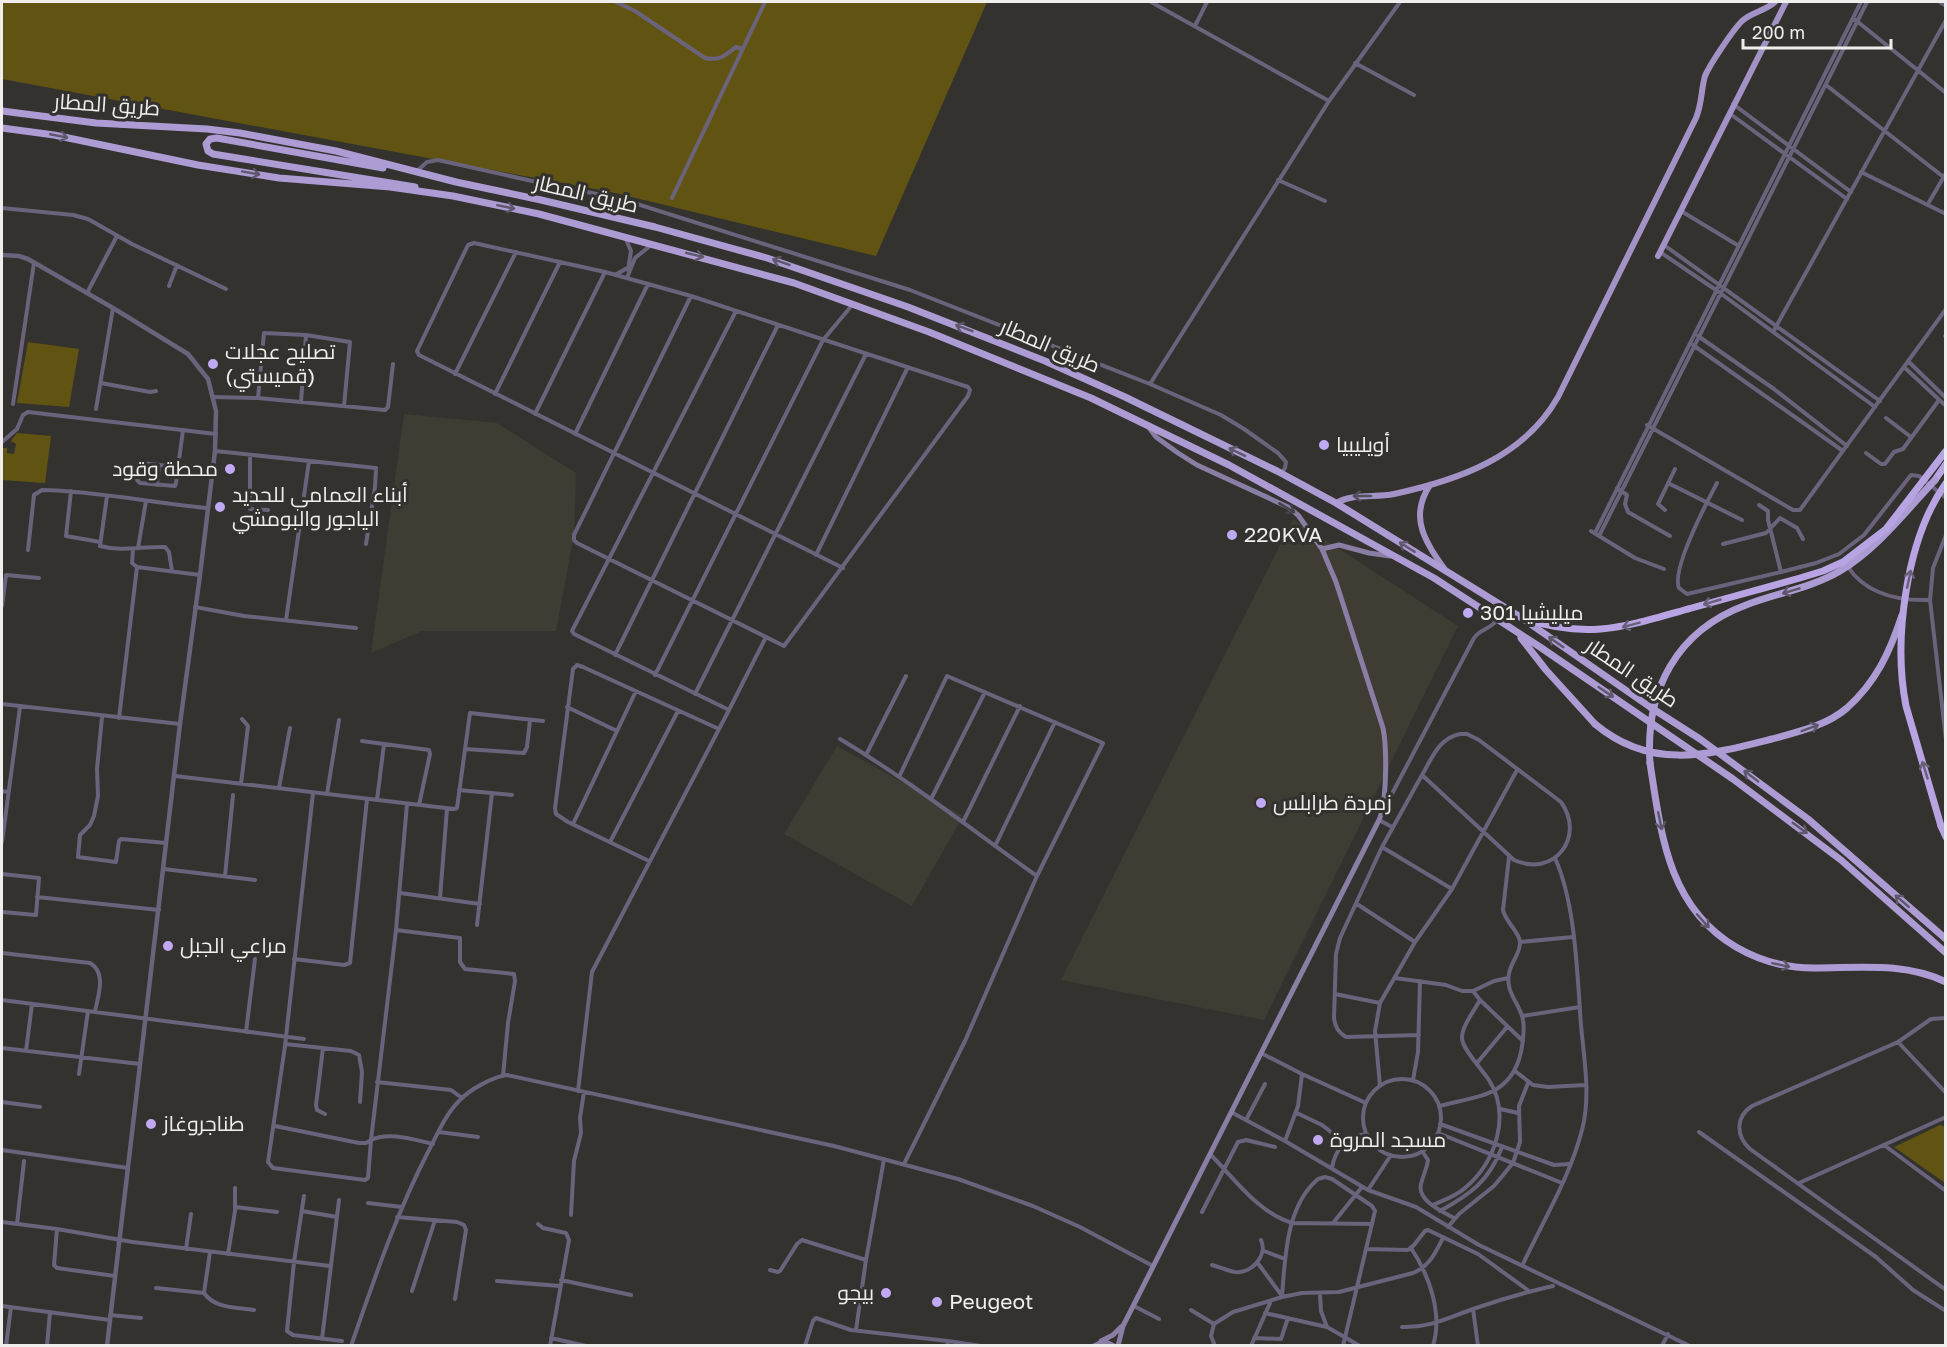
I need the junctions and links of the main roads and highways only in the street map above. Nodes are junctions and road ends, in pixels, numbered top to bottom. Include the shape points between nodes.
1 (1774, 2) edge
2 (1786, 2) edge
3 (2, 111) edge
4 (2, 128) edge
5 (453, 181) junction
6 (477, 201) junction
7 (1659, 254) road end
8 (1148, 425) junction
9 (1946, 451) edge
10 (1946, 464) edge
11 (1946, 483) edge
12 (1430, 484) junction
13 (1336, 503) junction
14 (1322, 549) junction
15 (1396, 556) junction
16 (1446, 571) junction
17 (1903, 610) junction
18 (1522, 618) junction
19 (1515, 632) junction
20 (1946, 837) edge
21 (1946, 939) edge
22 (1946, 953) edge
23 (1946, 982) edge
24 (1123, 1326) junction
25 (1101, 1341) junction
26 (1094, 1345) edge
27 (1116, 1346) edge

1 - 12 main road via 1741,22 1709,69 1696,118 1546,415 1522,441 1499,457
2 - 7 main road
3 - 5 highway, طريق المطار via 96,123 240,133 336,151
4 -> 6 highway, طريق المطار via 198,165
5 - 6 highway via 217,138 206,144 213,154 392,182
13 -> 5 highway, طريق المطار via 1045,361 820,276 655,227
6 -> 8 highway, طريق المطار via 772,275 1000,360
8 -> 14 main road via 1156,437 1197,465 1292,509
8 - 15 highway, طريق المطار via 1270,486
9 -> 18 highway, bridge via 1886,529 1843,562 1823,571 1621,628 1588,631
10 -> 23 highway, bridge via 1862,556 1832,576 1747,604 1691,639 1668,670 1656,696 1648,737 1652,778 1674,873 1683,895 1709,928 1764,960 1806,968 1890,967
17 -> 11 highway, bridge via 1917,546 1935,498
12 -> 13 main road via 1392,494 1352,496
12 - 16 main road via 1421,505 1422,529
16 -> 13 highway, طريق المطار
14 - 15 main road via 1340,545
14 - 24 main road via 1383,728 1382,813
15 - 19 highway, طريق المطار
16 - 18 highway, طريق المطار
19 -> 17 highway, bridge via 1605,733 1644,750 1678,756 1716,753 1829,721 1874,679 1893,643
20 -> 17 highway, bridge via 1902,688
21 -> 18 highway, طريق المطار via 1800,813 1700,739
19 -> 22 highway, طريق المطار via 1808,834
24 - 25 main road
24 - 27 main road
25 - 26 main road
25 - 27 main road

